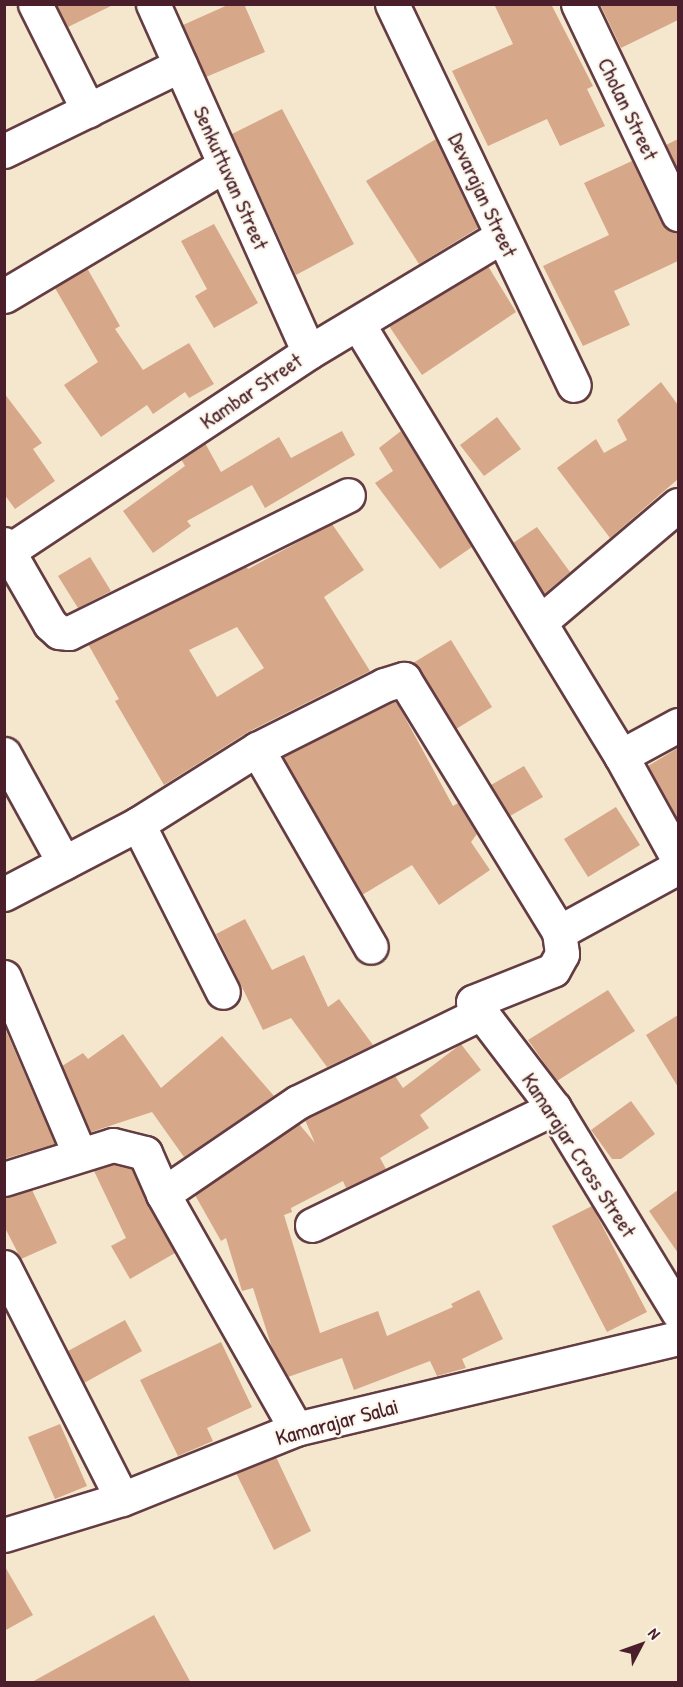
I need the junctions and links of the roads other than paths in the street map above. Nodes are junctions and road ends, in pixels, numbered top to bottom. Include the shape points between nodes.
1 (35, 4) edge
2 (153, 4) edge
3 (392, 4) edge
4 (578, 4) edge
5 (180, 65) junction
6 (88, 110) junction
7 (4, 151) edge
8 (225, 165) junction
9 (678, 214) edge
10 (502, 236) junction
11 (4, 296) edge
12 (358, 324) junction
13 (309, 352) junction
14 (574, 385) dead end
15 (348, 495) dead end
16 (678, 505) edge
17 (6, 550) edge
18 (540, 622) junction
19 (678, 725) edge
20 (257, 749) junction
21 (4, 754) edge
22 (621, 756) junction
23 (138, 824) junction
24 (678, 859) edge
25 (64, 863) junction
26 (678, 867) edge
27 (4, 894) edge
28 (559, 932) junction
29 (372, 947) dead end
30 (4, 977) edge
31 (223, 992) dead end
32 (476, 1008) junction
33 (554, 1108) junction
34 (79, 1153) junction
35 (4, 1179) edge
36 (163, 1194) junction
37 (312, 1225) dead end
38 (4, 1267) edge
39 (678, 1312) edge
40 (678, 1338) edge
41 (296, 1429) junction
42 (122, 1499) junction
43 (4, 1535) edge

1 - 6 street
2 - 5 street, Senkuttuvan Street
3 - 10 street, Devarajan Street
4 - 9 street, Cholan Street
5 - 6 street
5 - 8 street, Senkuttuvan Street
6 - 7 street
8 - 11 street
8 - 13 street, Senkuttuvan Street
10 - 12 street, Kambar Street
10 - 14 street, Devarajan Street
12 - 13 street, Kambar Street
12 - 18 street
13 - 17 street, Kambar Street
15 - 17 street via 69,633 59,632 50,624
16 - 18 street
18 - 22 street
19 - 22 street
20 - 23 street
20 - 28 street via 384,685 404,679
20 - 29 street
21 - 25 street
22 - 24 street
23 - 25 street
23 - 31 street
25 - 27 street
26 - 28 street
28 - 32 street via 562,954 553,970
30 - 34 street
32 - 33 street, Kamarajar Cross Street
32 - 36 street via 298,1102
33 - 37 street
33 - 39 street, Kamarajar Cross Street
34 - 35 street
34 - 36 street via 113,1145 145,1153
36 - 41 street
38 - 42 street
40 - 41 street, Kamarajar Salai
41 - 42 street, Kamarajar Salai
42 - 43 street, Kamarajar Salai

